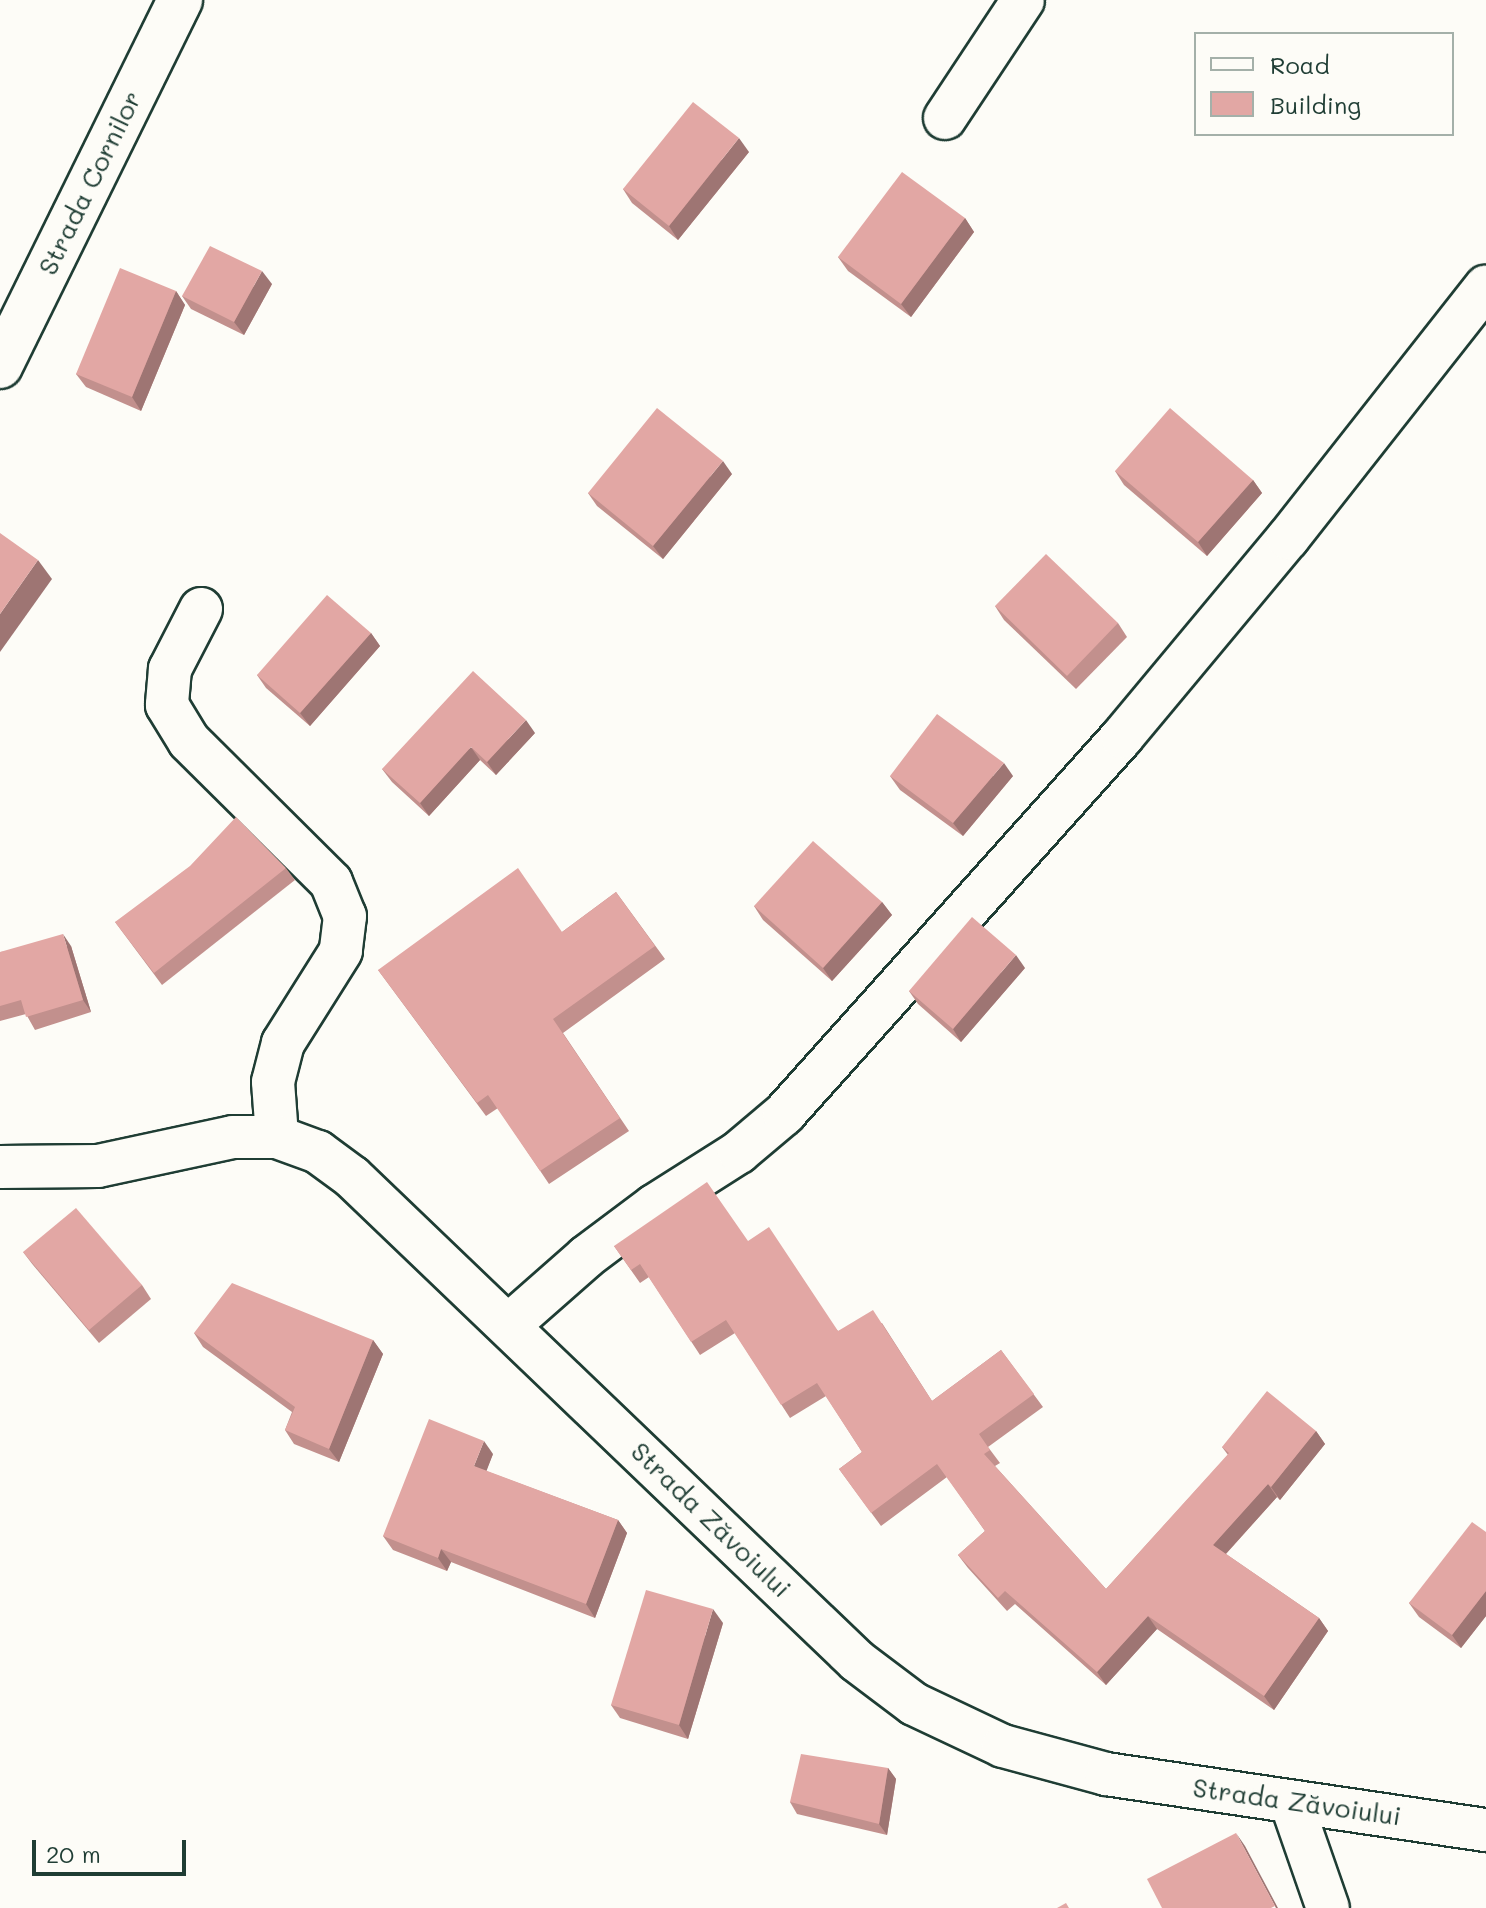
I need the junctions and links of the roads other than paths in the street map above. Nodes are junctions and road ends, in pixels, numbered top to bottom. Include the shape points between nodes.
1 (180, 0) edge
2 (1023, 0) edge
3 (945, 118) dead end
4 (1486, 286) edge
5 (0, 366) edge
6 (201, 609) dead end
7 (277, 1137) junction
8 (0, 1167) edge
9 (509, 1325) junction
10 (1291, 1802) junction
11 (1486, 1830) edge
12 (1328, 1908) edge

1 - 5 street, Strada Cornilor
2 - 3 street
4 - 9 street via 1288,538 1122,737 784,1114 739,1152 586,1257
6 - 7 street via 170,669 167,705 189,741 331,882 345,916 341,951 283,1043 273,1082
7 - 8 street, Strada Zăvoiului via 233,1137 98,1166
7 - 9 street, Strada Zăvoiului via 318,1152 352,1177
9 - 10 street, Strada Zăvoiului via 857,1661 914,1704 1003,1746 1106,1774
10 - 11 street, Strada Zăvoiului
10 - 12 street

